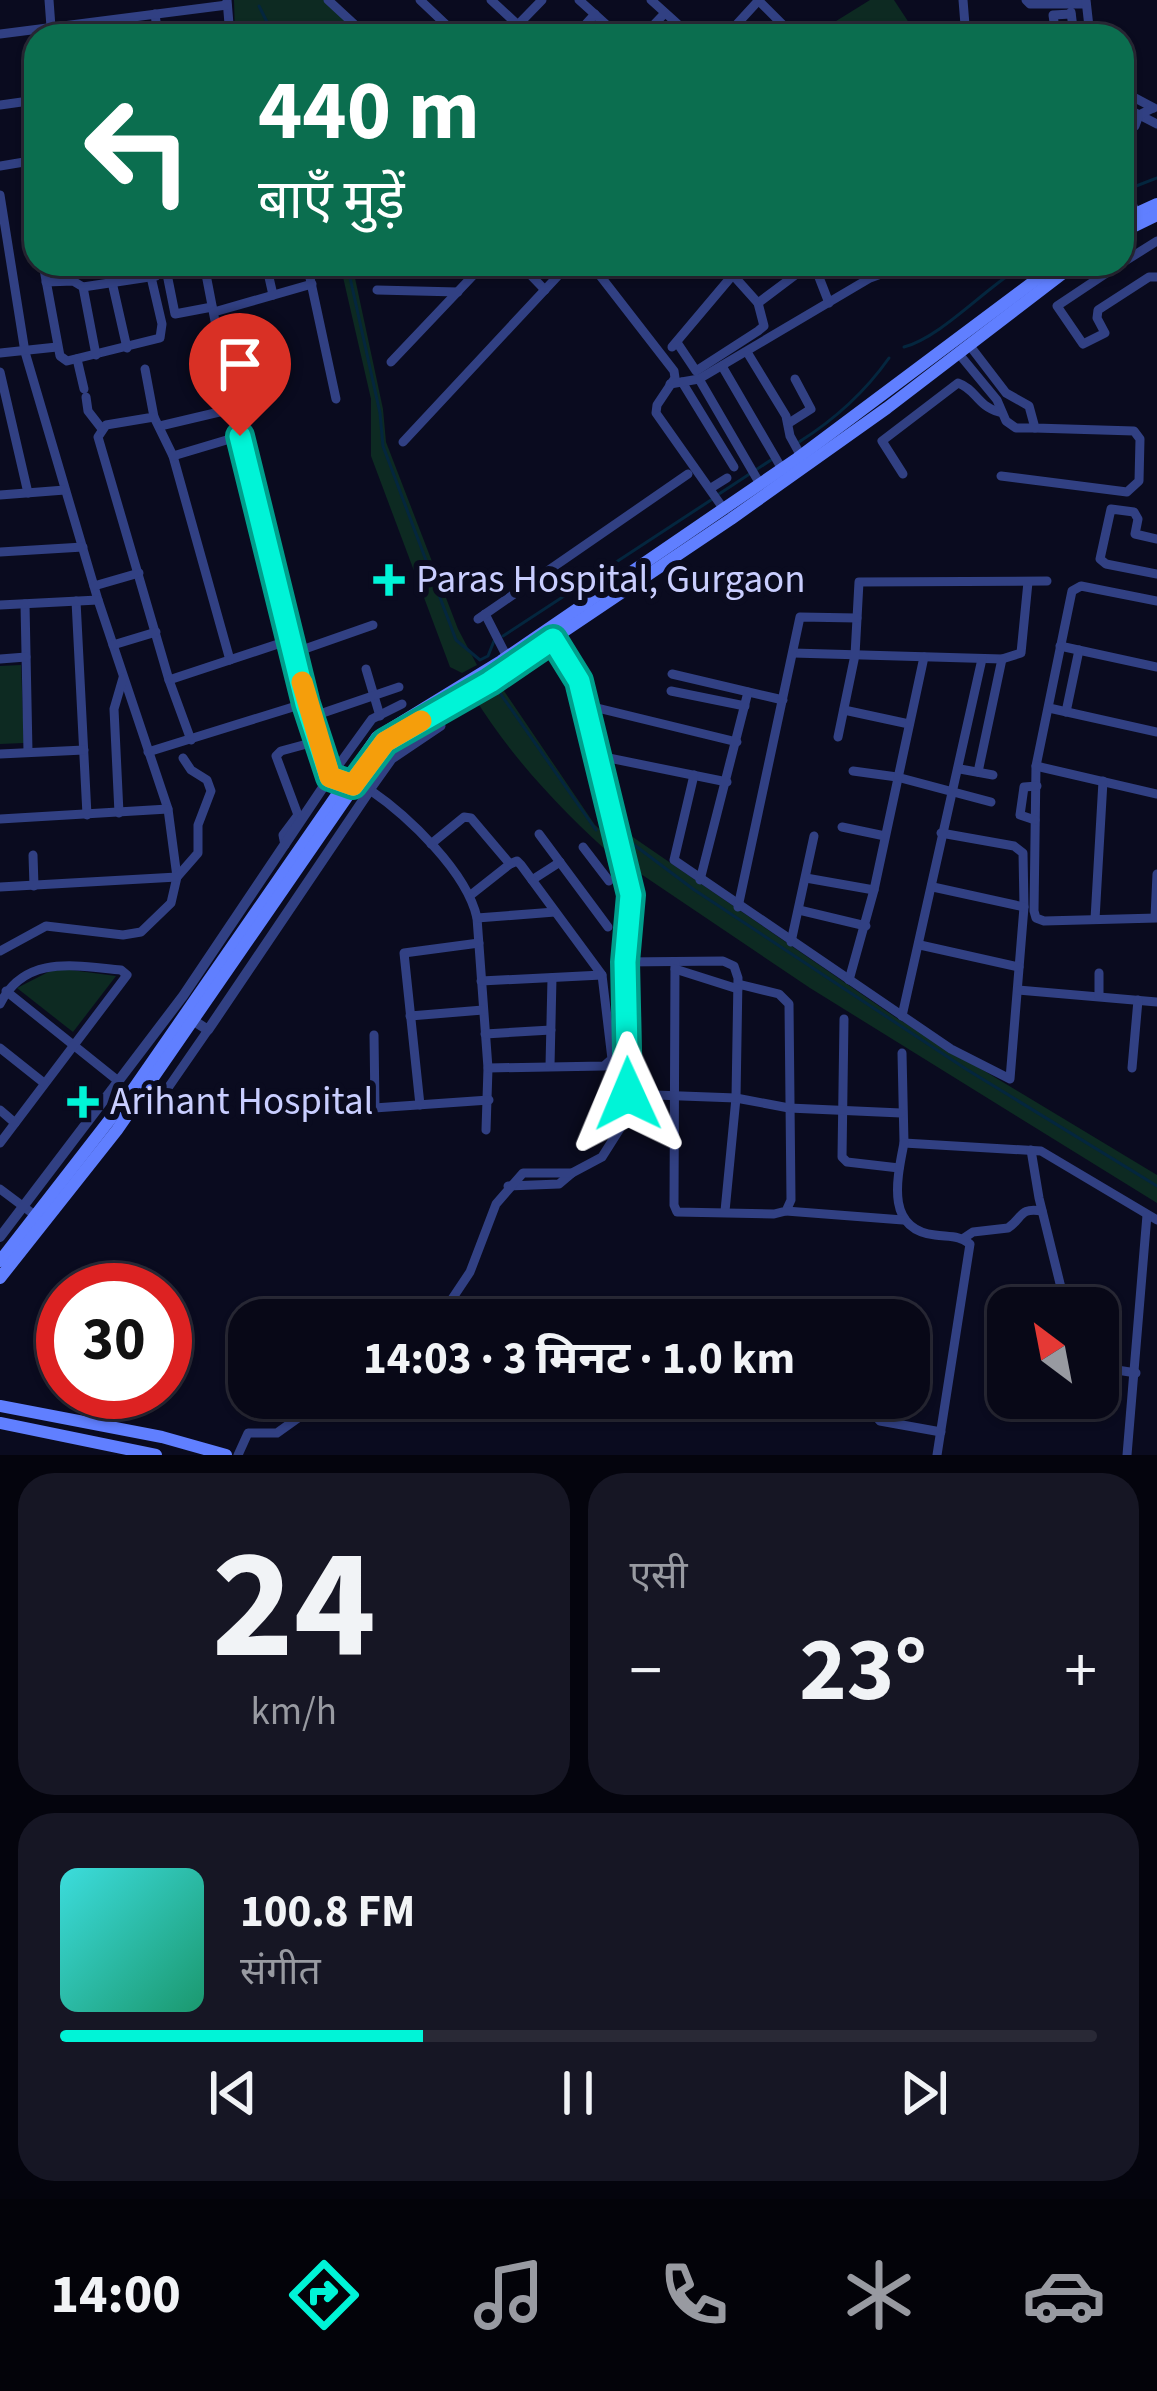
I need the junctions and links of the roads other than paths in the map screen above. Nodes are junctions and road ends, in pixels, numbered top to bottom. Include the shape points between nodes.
1 (328, 0) edge
2 (351, 0) edge
3 (420, 0) edge
4 (491, 0) edge
5 (542, 0) edge
6 (579, 0) edge
7 (651, 0) edge
8 (758, 0) edge
9 (1026, 0) edge
10 (1086, 2) edge
11 (227, 3) edge
12 (1070, 6) edge
13 (340, 12) junction
14 (665, 13) junction
15 (155, 14) junction
16 (595, 14) junction
17 (75, 24) edge
18 (156, 24) edge
19 (354, 24) edge
20 (446, 24) edge
21 (517, 24) edge
22 (519, 24) edge
23 (586, 24) edge
24 (606, 24) edge
25 (654, 24) edge
26 (677, 24) edge
27 (737, 24) edge
28 (782, 24) edge
29 (1155, 109) edge
30 (1134, 117) edge
31 (1137, 120) junction
32 (1134, 122) edge
33 (1157, 124) edge
34 (0, 195) edge
35 (1157, 204) edge
36 (1134, 208) edge
37 (1136, 212) joint
38 (3, 235) edge
39 (5, 264) edge
40 (45, 276) edge
41 (167, 276) edge
42 (206, 276) edge
43 (269, 276) edge
44 (310, 276) edge
45 (473, 276) edge
46 (532, 276) edge
47 (558, 276) edge
48 (601, 276) edge
49 (731, 276) edge
50 (734, 276) edge
51 (794, 276) edge
52 (818, 276) edge
53 (876, 276) edge
54 (1041, 276) edge
55 (1060, 276) edge
56 (1102, 276) edge
57 (151, 277) joint
58 (1157, 277) edge
59 (112, 282) junction
60 (46, 283) junction
61 (312, 284) junction
62 (83, 287) junction
63 (377, 290) dead end
64 (545, 290) junction
65 (458, 292) junction
66 (273, 295) junction
67 (15, 296) junction
68 (0, 297) edge
69 (758, 303) junction
70 (829, 303) junction
71 (213, 309) junction
72 (678, 344) junction
73 (57, 347) junction
74 (128, 348) junction
75 (964, 350) junction
76 (0, 352) edge
77 (25, 352) junction
78 (662, 352) junction
79 (747, 352) junction
80 (96, 355) junction
81 (76, 359) junction
82 (391, 362) dead end
83 (722, 366) junction
84 (145, 369) dead end
85 (0, 373) edge
86 (699, 379) junction
87 (794, 379) dead end
88 (676, 383) junction
89 (336, 399) dead end
90 (1001, 401) junction
91 (232, 409) junction
92 (157, 422) junction
93 (1035, 428) junction
94 (102, 429) junction
95 (789, 430) junction
96 (240, 436) junction
97 (404, 442) dead end
98 (799, 452) junction
99 (173, 456) junction
100 (774, 458) junction
101 (734, 467) dead end
102 (688, 474) dead end
103 (902, 474) dead end
104 (755, 475) junction
105 (1001, 476) dead end
106 (727, 478) dead end
107 (65, 490) junction
108 (28, 493) junction
109 (0, 496) edge
110 (717, 497) junction
111 (1157, 539) edge
112 (83, 547) junction
113 (0, 552) edge
114 (139, 572) junction
115 (1157, 574) edge
116 (1047, 581) dead end
117 (1028, 582) junction
118 (94, 586) junction
119 (76, 601) junction
120 (98, 601) junction
121 (1157, 601) edge
122 (25, 604) junction
123 (0, 605) edge
124 (857, 618) junction
125 (374, 625) dead end
126 (156, 632) junction
127 (293, 639) junction
128 (553, 639) junction
129 (112, 645) junction
130 (1060, 646) junction
131 (1079, 650) junction
132 (504, 651) junction
133 (296, 652) junction
134 (793, 653) junction
135 (855, 655) junction
136 (26, 657) junction
137 (924, 657) junction
138 (0, 658) edge
139 (982, 658) junction
140 (1002, 659) junction
141 (230, 660) junction
142 (1157, 667) edge
143 (366, 669) dead end
144 (672, 674) dead end
145 (123, 678) junction
146 (169, 680) junction
147 (399, 687) dead end
148 (670, 691) dead end
149 (748, 692) junction
150 (374, 696) junction
151 (783, 700) junction
152 (306, 704) junction
153 (402, 704) dead end
154 (585, 705) junction
155 (745, 706) junction
156 (1049, 708) junction
157 (844, 710) junction
158 (1066, 712) junction
159 (380, 716) junction
160 (311, 717) junction
161 (909, 724) junction
162 (441, 726) dead end
163 (1157, 732) edge
164 (838, 737) dead end
165 (191, 740) junction
166 (318, 741) junction
167 (737, 742) junction
168 (84, 749) junction
169 (28, 752) junction
170 (148, 752) junction
171 (0, 754) edge
172 (594, 755) junction
173 (183, 758) dead end
174 (1036, 766) junction
175 (960, 769) junction
176 (853, 771) dead end
177 (978, 772) junction
178 (694, 775) junction
179 (993, 775) dead end
180 (898, 777) junction
181 (342, 782) junction
182 (727, 782) junction
183 (1102, 782) junction
184 (952, 791) junction
185 (369, 792) junction
186 (1157, 794) edge
187 (991, 802) dead end
188 (168, 809) junction
189 (119, 813) junction
190 (87, 815) junction
191 (0, 819) edge
192 (842, 827) dead end
193 (941, 833) junction
194 (539, 834) dead end
195 (814, 836) dead end
196 (885, 836) junction
197 (285, 844) junction
198 (431, 844) junction
199 (584, 848) dead end
200 (33, 855) dead end
201 (592, 859) junction
202 (560, 862) junction
203 (510, 864) junction
204 (1157, 874) edge
205 (569, 875) junction
206 (177, 877) junction
207 (806, 878) junction
208 (532, 880) junction
209 (700, 880) junction
210 (609, 881) dead end
211 (34, 886) junction
212 (0, 887) edge
213 (933, 887) junction
214 (874, 890) junction
215 (472, 894) junction
216 (738, 907) junction
217 (1024, 907) junction
218 (800, 910) junction
219 (556, 912) junction
220 (477, 918) junction
221 (1156, 918) edge
222 (1095, 919) junction
223 (608, 926) dead end
224 (866, 926) junction
225 (479, 943) junction
226 (791, 943) junction
227 (920, 945) junction
228 (0, 951) edge
229 (625, 962) junction
230 (675, 966) junction
231 (1019, 967) junction
232 (1100, 973) dead end
233 (602, 975) junction
234 (552, 978) junction
235 (850, 980) junction
236 (482, 981) junction
237 (738, 987) junction
238 (1018, 990) junction
239 (6, 991) junction
240 (1099, 996) junction
241 (1138, 1000) junction
242 (1157, 1002) edge
243 (0, 1004) edge
244 (484, 1010) junction
245 (410, 1016) junction
246 (902, 1016) junction
247 (844, 1019) dead end
248 (194, 1021) junction
249 (208, 1030) junction
250 (551, 1030) junction
251 (485, 1034) junction
252 (374, 1035) dead end
253 (73, 1044) junction
254 (0, 1048) edge
255 (902, 1053) dead end
256 (550, 1066) junction
257 (488, 1068) junction
258 (1132, 1068) dead end
259 (44, 1084) junction
260 (123, 1085) junction
261 (628, 1094) junction
262 (676, 1094) junction
263 (736, 1097) junction
264 (161, 1098) dead end
265 (489, 1100) junction
266 (419, 1105) junction
267 (375, 1108) junction
268 (789, 1108) junction
269 (845, 1109) junction
270 (0, 1110) edge
271 (331, 1111) dead end
272 (901, 1113) junction
273 (15, 1123) junction
274 (486, 1130) dead end
275 (0, 1142) edge
276 (904, 1143) junction
277 (1031, 1150) junction
278 (899, 1168) junction
279 (0, 1190) edge
280 (30, 1211) junction
281 (725, 1211) junction
282 (786, 1211) junction
283 (1042, 1211) junction
284 (1152, 1217) edge
285 (903, 1220) junction
286 (0, 1237) edge
287 (964, 1238) junction
288 (0, 1261) edge
289 (0, 1279) edge
290 (1061, 1287) edge
291 (452, 1299) edge
292 (1141, 1304) junction
293 (1157, 1304) edge
294 (1119, 1370) edge
295 (1136, 1373) junction
296 (0, 1406) edge
297 (297, 1419) edge
298 (878, 1419) edge
299 (1, 1423) edge
300 (941, 1432) junction
301 (156, 1455) edge
302 (226, 1455) edge
303 (238, 1455) edge
304 (937, 1455) edge
305 (1127, 1455) edge

1 - 13 street
2 - 13 street
3 - 20 street
4 - 21 street
5 - 22 street
6 - 16 street
7 - 14 street
8 - 27 street
8 - 28 street
9 - 12 street
10 - 12 street
11 - 15 street
13 - 19 street
14 - 25 street
14 - 26 street
15 - 17 street
15 - 18 street
16 - 23 street
16 - 24 street
29 - 31 street
30 - 31 street
31 - 32 street
31 - 33 street
34 - 38 street
35 - 37 main road
36 - 37 street
38 - 39 street
39 - 67 street
40 - 60 street
41 - 71 street via 175,314
42 - 71 street
43 - 66 street
44 - 61 street
45 - 65 street
46 - 64 street
47 - 64 street
48 - 78 street
49 - 72 street
50 - 69 street
51 - 69 street
52 - 70 street
53 - 70 street
54 - 98 main road
55 - 75 main road
56 - 58 street via 1058,306 1083,344 1105,333 1098,310
57 - 59 street
57 - 74 street via 163,334
59 - 62 street
59 - 74 street
60 - 62 street
60 - 73 street
61 - 66 street
61 - 89 street
62 - 80 street
63 - 65 street
64 - 97 street
65 - 82 street
66 - 71 street
67 - 68 street
67 - 77 street
69 - 72 street via 764,326 703,368 696,371
70 - 79 street
71 - 91 street
72 - 78 street
73 - 77 street
73 - 81 street via 63,359
74 - 80 street
75 - 90 street
75 - 128 main road
76 - 77 street
77 - 107 street
78 - 88 street
79 - 83 street
79 - 95 street
80 - 81 street
81 - 94 street via 88,411
83 - 86 street
83 - 100 street
84 - 92 street
85 - 108 street
86 - 88 street
86 - 104 street
87 - 95 street via 811,409
88 - 101 street
88 - 110 street via 656,413
90 - 93 street via 1016,428
90 - 93 street via 1029,406
90 - 103 street via 984,408 958,382 882,440
91 - 92 street
91 - 96 street
92 - 94 street
92 - 99 street
93 - 105 street via 1133,431 1139,481 1126,492
94 - 114 street
95 - 98 street
95 - 100 street
96 - 99 street
96 - 127 street
98 - 100 main road
99 - 141 street
100 - 104 main road
102 - 132 street via 482,616
104 - 110 main road
106 - 110 street
107 - 108 street
107 - 112 street
108 - 109 street
110 - 132 main road
111 - 115 street via 1137,536 1137,515 1116,507 1100,559
112 - 113 street
112 - 118 street
114 - 118 street
114 - 126 street
116 - 117 street
117 - 124 street via 859,582
117 - 140 street via 1024,646
118 - 120 street
119 - 120 street
119 - 122 street
119 - 168 street
120 - 129 street
121 - 130 street via 1075,586
122 - 123 street
122 - 136 street
124 - 134 street via 800,616
124 - 135 street
125 - 133 street
126 - 129 street
126 - 146 street
127 - 133 street
127 - 141 street
128 - 154 street
128 - 181 main road via 385,742
129 - 145 street
130 - 131 street
130 - 156 street
131 - 142 street
131 - 158 street
132 - 181 main road via 376,736
133 - 152 street
134 - 135 street
134 - 151 street
135 - 137 street
135 - 157 street
136 - 138 street
136 - 169 street
137 - 139 street
137 - 161 street
139 - 140 street
139 - 175 street
140 - 177 street
141 - 146 street
143 - 150 street
144 - 149 street
145 - 170 street
145 - 189 street via 114,709
146 - 165 street
147 - 150 street
148 - 155 street
149 - 151 street
149 - 155 street
150 - 159 street
150 - 160 street
151 - 216 street
152 - 160 street
152 - 165 street
153 - 159 street
154 - 167 street
154 - 172 street
155 - 167 street
156 - 158 street
156 - 174 street
157 - 161 street
157 - 164 street
158 - 163 street
159 - 181 street via 365,727
160 - 166 street
161 - 180 street
162 - 185 street via 392,759
165 - 170 street
166 - 181 street
166 - 197 street via 276,756 298,814
167 - 182 street
168 - 169 street
168 - 190 street
169 - 171 street
170 - 188 street
172 - 178 street
172 - 229 street via 631,895
173 - 206 street via 211,791 198,853
174 - 183 street
174 - 222 street via 1037,786 1024,787 1020,815 1035,820 1036,918
175 - 177 street
175 - 184 street
176 - 180 street
177 - 179 street
178 - 182 street
178 - 209 street via 674,860
180 - 184 street
180 - 196 street
181 - 185 street
181 - 197 street
181 - 248 main road
181 - 260 main road
182 - 209 street
183 - 186 street
183 - 222 street
184 - 187 street
184 - 193 street
185 - 198 street
185 - 249 street
188 - 189 street
188 - 206 street
189 - 190 street
190 - 191 street
192 - 196 street
193 - 213 street
193 - 217 street via 1019,848
194 - 202 street
195 - 207 street
196 - 214 street
197 - 260 street
198 - 203 street via 471,818
198 - 215 street
199 - 201 street
200 - 211 street
201 - 205 street
201 - 210 street
202 - 205 street
202 - 208 street
203 - 208 street via 517,861
203 - 215 street
204 - 221 street
205 - 223 street
206 - 211 street
206 - 228 street via 171,903 141,932 46,926
207 - 214 street
207 - 218 street
208 - 219 street
209 - 216 street
211 - 212 street
213 - 217 street
213 - 227 street
214 - 224 street
215 - 220 street
216 - 226 street
217 - 231 street
218 - 224 street
218 - 226 street
219 - 220 street
219 - 233 street
220 - 225 street
221 - 222 street
224 - 235 street
225 - 236 street
225 - 245 street via 404,953
226 - 235 street
227 - 231 street
227 - 246 street
229 - 230 street
229 - 261 street
230 - 237 street
230 - 237 street via 723,961 734,967
230 - 262 street
231 - 238 street
232 - 240 street
233 - 234 street
233 - 256 street via 610,1064
234 - 236 street
234 - 250 street
235 - 246 street
236 - 244 street
237 - 263 street
237 - 268 street via 779,994 789,1004
238 - 240 street
238 - 246 street via 1010,1079
239 - 243 street
239 - 253 street
239 - 253 street via 52,964 125,972
240 - 241 street
241 - 242 street
241 - 258 street
244 - 245 street
244 - 251 street
245 - 266 street
247 - 269 street
248 - 249 street
248 - 289 main road
249 - 264 street
250 - 251 street
250 - 256 street
251 - 257 street
252 - 267 street
253 - 259 street
253 - 260 street
254 - 259 street
255 - 272 street
256 - 257 street
257 - 265 street
259 - 273 street
260 - 280 main road
261 - 262 street
261 - 291 street via 621,1127 602,1157 572,1173 523,1173 508,1186
262 - 263 street
262 - 281 street via 675,1210
263 - 268 street
263 - 281 street
265 - 266 street
265 - 274 street
266 - 267 street
267 - 271 street
268 - 269 street
268 - 282 street
269 - 272 street
269 - 278 street via 843,1160
270 - 273 street
272 - 276 street
273 - 275 street
276 - 277 street
276 - 278 street
277 - 283 street
277 - 284 street
278 - 285 street
279 - 280 street
280 - 286 street
280 - 288 main road
281 - 282 street
282 - 285 street
283 - 287 street via 1028,1208 1008,1228
283 - 290 street
284 - 292 street
285 - 287 street via 922,1234
287 - 300 street via 970,1244
292 - 293 street
292 - 295 street
294 - 295 street
295 - 305 street
296 - 302 main road
297 - 303 street via 277,1433 248,1433
298 - 300 street
299 - 301 main road
300 - 304 street

